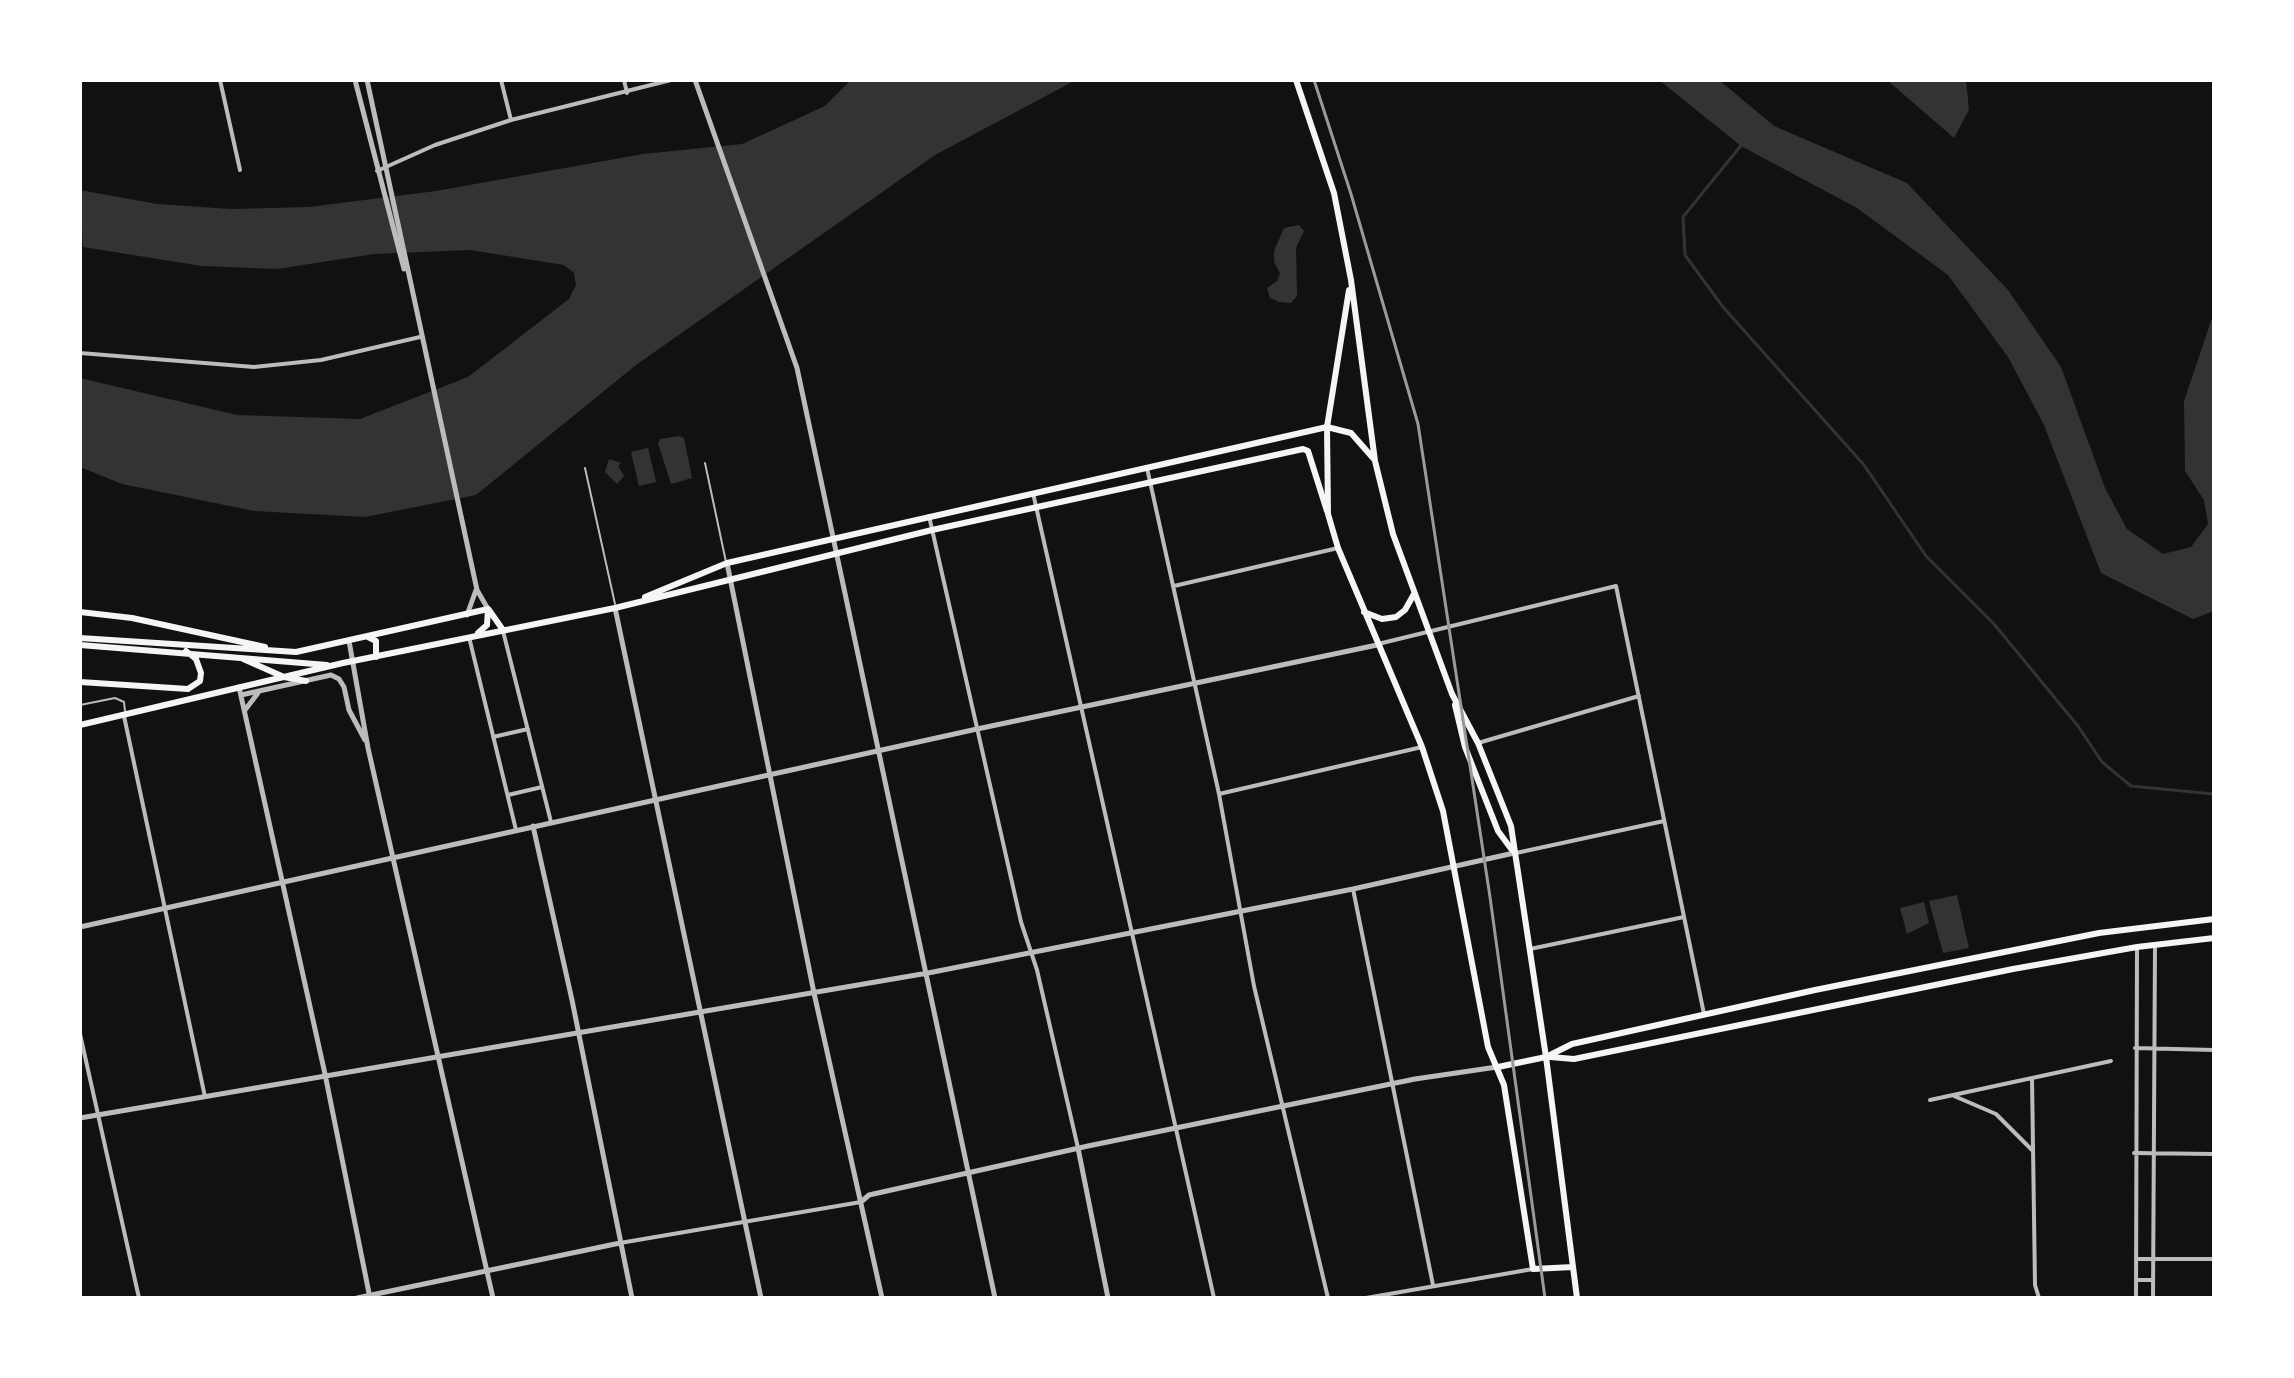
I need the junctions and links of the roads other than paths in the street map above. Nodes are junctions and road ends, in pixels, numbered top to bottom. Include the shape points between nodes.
1 (220, 80) edge
2 (355, 80) edge
3 (367, 80) edge
4 (501, 80) edge
5 (624, 80) edge
6 (671, 80) edge
7 (695, 80) edge
8 (1296, 80) edge
9 (627, 93) junction
10 (511, 120) junction
11 (387, 168) junction
12 (240, 170) dead end
13 (377, 171) junction
14 (402, 256) junction
15 (1351, 280) junction
16 (420, 337) junction
17 (80, 353) edge
18 (1327, 427) junction
19 (1375, 461) junction
20 (705, 463) dead end
21 (1147, 465) junction
22 (585, 468) dead end
23 (1150, 483) junction
24 (1033, 493) junction
25 (1036, 507) junction
26 (1328, 514) junction
27 (929, 516) junction
28 (932, 530) junction
29 (835, 538) junction
30 (1338, 548) junction
31 (838, 553) junction
32 (727, 563) junction
33 (730, 579) junction
34 (1174, 586) junction
35 (477, 590) junction
36 (1414, 594) junction
37 (632, 603) junction
38 (615, 608) junction
39 (488, 609) junction
40 (80, 612) edge
41 (1364, 612) junction
42 (467, 615) junction
43 (503, 630) junction
44 (1429, 634) junction
45 (367, 637) junction
46 (469, 637) junction
47 (80, 638) edge
48 (349, 641) junction
49 (80, 645) edge
50 (1377, 645) junction
51 (186, 651) junction
52 (288, 652) junction
53 (238, 656) junction
54 (376, 657) junction
55 (351, 662) junction
56 (333, 666) junction
57 (284, 677) junction
58 (306, 681) junction
59 (80, 682) edge
60 (1195, 683) junction
61 (240, 691) junction
62 (260, 691) junction
63 (1452, 694) junction
64 (1639, 696) junction
65 (80, 705) edge
66 (1081, 707) junction
67 (244, 711) junction
68 (124, 716) junction
69 (80, 725) edge
70 (528, 729) junction
71 (977, 729) junction
72 (493, 737) junction
73 (1478, 743) junction
74 (1422, 747) junction
75 (368, 748) junction
76 (877, 751) junction
77 (769, 775) junction
78 (542, 787) junction
79 (1219, 794) junction
80 (508, 795) junction
81 (656, 799) junction
82 (1664, 821) junction
83 (551, 822) junction
84 (533, 826) junction
85 (516, 830) junction
86 (1514, 853) junction
87 (393, 859) junction
88 (1456, 867) junction
89 (282, 881) junction
90 (1353, 889) junction
91 (167, 908) junction
92 (1239, 911) junction
93 (1684, 917) junction
94 (2214, 919) edge
95 (80, 927) edge
96 (1133, 933) junction
97 (2214, 938) edge
98 (2155, 945) junction
99 (2137, 947) junction
100 (1529, 950) junction
101 (1031, 953) junction
102 (928, 973) junction
103 (1888, 976) junction
104 (814, 993) junction
105 (1893, 994) junction
106 (702, 1013) junction
107 (1704, 1014) junction
108 (80, 1034) edge
109 (579, 1034) junction
110 (2135, 1048) junction
111 (2153, 1049) junction
112 (2214, 1050) edge
113 (440, 1056) junction
114 (1546, 1057) junction
115 (2111, 1061) dead end
116 (1498, 1067) junction
117 (325, 1074) junction
118 (2032, 1078) junction
119 (1394, 1084) junction
120 (1952, 1095) junction
121 (205, 1097) junction
122 (1930, 1100) dead end
123 (1283, 1106) junction
124 (97, 1115) junction
125 (80, 1118) edge
126 (1176, 1129) junction
127 (1078, 1148) junction
128 (2033, 1151) junction
129 (2134, 1153) junction
130 (2152, 1153) junction
131 (2214, 1154) edge
132 (971, 1173) junction
133 (861, 1202) junction
134 (746, 1224) junction
135 (620, 1243) junction
136 (2136, 1259) junction
137 (2152, 1259) junction
138 (2214, 1259) edge
139 (1573, 1267) junction
140 (1533, 1269) junction
141 (487, 1272) junction
142 (2136, 1280) junction
143 (2152, 1280) junction
144 (1433, 1285) junction
145 (370, 1297) edge
146 (139, 1298) edge
147 (357, 1298) edge
148 (493, 1298) edge
149 (632, 1298) edge
150 (761, 1298) edge
151 (882, 1298) edge
152 (995, 1298) edge
153 (1108, 1298) edge
154 (1214, 1298) edge
155 (1328, 1298) edge
156 (1366, 1298) edge
157 (1577, 1298) edge
158 (2039, 1298) edge
159 (2136, 1298) edge
160 (2153, 1298) edge

1 - 12 street
2 - 13 street
3 - 11 street
4 - 10 street
5 - 9 street
6 - 9 street
7 - 29 street via 792,354
8 - 15 main road via 1334,193
9 - 10 street
10 - 11 street via 435,145
11 - 13 street
11 - 14 street
13 - 14 street
14 - 16 street
15 - 18 main road
15 - 19 main road
16 - 17 street via 321,360 254,367
16 - 35 street
18 - 19 main road via 1351,433
18 - 21 main road
18 - 26 main road
19 - 36 main road
20 - 32 lane
21 - 23 street
21 - 24 main road
22 - 38 lane
23 - 25 main road
23 - 26 main road via 1306,449
23 - 34 street
24 - 25 street
24 - 27 main road
25 - 28 main road
25 - 66 street
26 - 30 main road
27 - 28 street
27 - 29 main road
28 - 31 main road
28 - 71 street
29 - 31 street
29 - 32 main road
30 - 34 street
30 - 41 main road
31 - 33 main road
31 - 76 street
32 - 33 street
32 - 37 main road
33 - 37 main road
33 - 77 street
34 - 60 street
35 - 39 street
35 - 42 street
36 - 41 main road via 1396,617 1382,619
36 - 44 main road
37 - 38 main road
38 - 43 main road
38 - 81 street
39 - 42 main road
39 - 43 main road
39 - 46 main road via 487,625
40 - 52 main road
41 - 50 main road
42 - 45 main road
43 - 46 main road
43 - 70 street
44 - 50 street
44 - 63 main road
44 - 64 street via 1616,586
45 - 48 main road
45 - 54 main road via 376,641
46 - 54 main road
46 - 72 street
47 - 52 main road
48 - 52 main road
48 - 55 street
49 - 51 main road
50 - 60 street
50 - 74 main road
51 - 53 main road
51 - 59 main road via 201,673 200,681 188,689
53 - 56 main road
53 - 57 main road
54 - 55 main road
55 - 56 main road
55 - 75 street
56 - 57 main road
57 - 58 main road
57 - 61 main road
58 - 62 street
58 - 75 street via 331,675 339,679
60 - 66 street
60 - 79 street
61 - 62 street
61 - 67 street
61 - 68 main road
62 - 67 street
63 - 73 main road
63 - 86 main road via 1465,747 1498,831
64 - 73 street
64 - 82 street
65 - 68 lane via 115,698 124,702
66 - 71 street
66 - 96 street
67 - 89 street
68 - 69 main road
68 - 91 street
70 - 72 street
70 - 78 street
71 - 76 street
71 - 101 street
72 - 80 street
73 - 86 main road via 1511,826
74 - 79 street
74 - 88 main road
75 - 87 street
76 - 77 street
76 - 102 street
77 - 81 street
77 - 104 street
78 - 80 street
78 - 83 street
79 - 92 street
80 - 85 street
81 - 83 street
81 - 106 street
82 - 86 street
82 - 93 street
83 - 84 street
84 - 85 street
84 - 109 street
85 - 87 street
86 - 88 street
86 - 100 main road
87 - 89 street
87 - 113 street
88 - 90 street
88 - 116 main road via 1488,1047
89 - 91 street
89 - 117 street
90 - 92 street
90 - 119 street
91 - 95 street
91 - 121 street
92 - 96 street
92 - 123 street
93 - 100 street
93 - 107 street
94 - 103 main road via 2099,933
96 - 101 street
96 - 126 street
97 - 98 main road
98 - 99 main road
98 - 111 street
99 - 105 main road
99 - 110 street
100 - 114 main road
101 - 102 street
101 - 127 street
102 - 104 street
102 - 132 street
103 - 105 main road
103 - 107 main road
104 - 106 street
104 - 133 street
105 - 114 main road via 1574,1059
106 - 109 street
106 - 134 street
107 - 114 main road via 1572,1044
108 - 124 street
109 - 113 street
109 - 135 street
110 - 111 street
110 - 129 street
111 - 112 street
111 - 130 street
113 - 117 street
113 - 141 street
114 - 116 main road
114 - 139 main road
115 - 118 street
116 - 119 street
116 - 140 main road
117 - 121 street
117 - 145 street
118 - 120 street
118 - 128 street
119 - 123 street
119 - 144 street
120 - 122 street
120 - 128 street via 1996,1114
121 - 124 street
123 - 126 street
123 - 155 street
124 - 125 street
124 - 146 street
126 - 127 street
126 - 154 street
127 - 132 street
127 - 153 street
128 - 158 street
129 - 130 street
129 - 136 street
130 - 131 street
130 - 137 street
132 - 133 street via 869,1195
132 - 152 street
133 - 134 street
133 - 151 street
134 - 135 street via 729,1222
134 - 150 street
135 - 141 street
135 - 149 street
136 - 137 street
136 - 142 street
137 - 138 street
137 - 143 street
139 - 140 main road
139 - 157 main road
140 - 144 street
141 - 145 street
141 - 148 street
142 - 143 street
142 - 159 street
143 - 160 street
144 - 156 street
145 - 147 street

